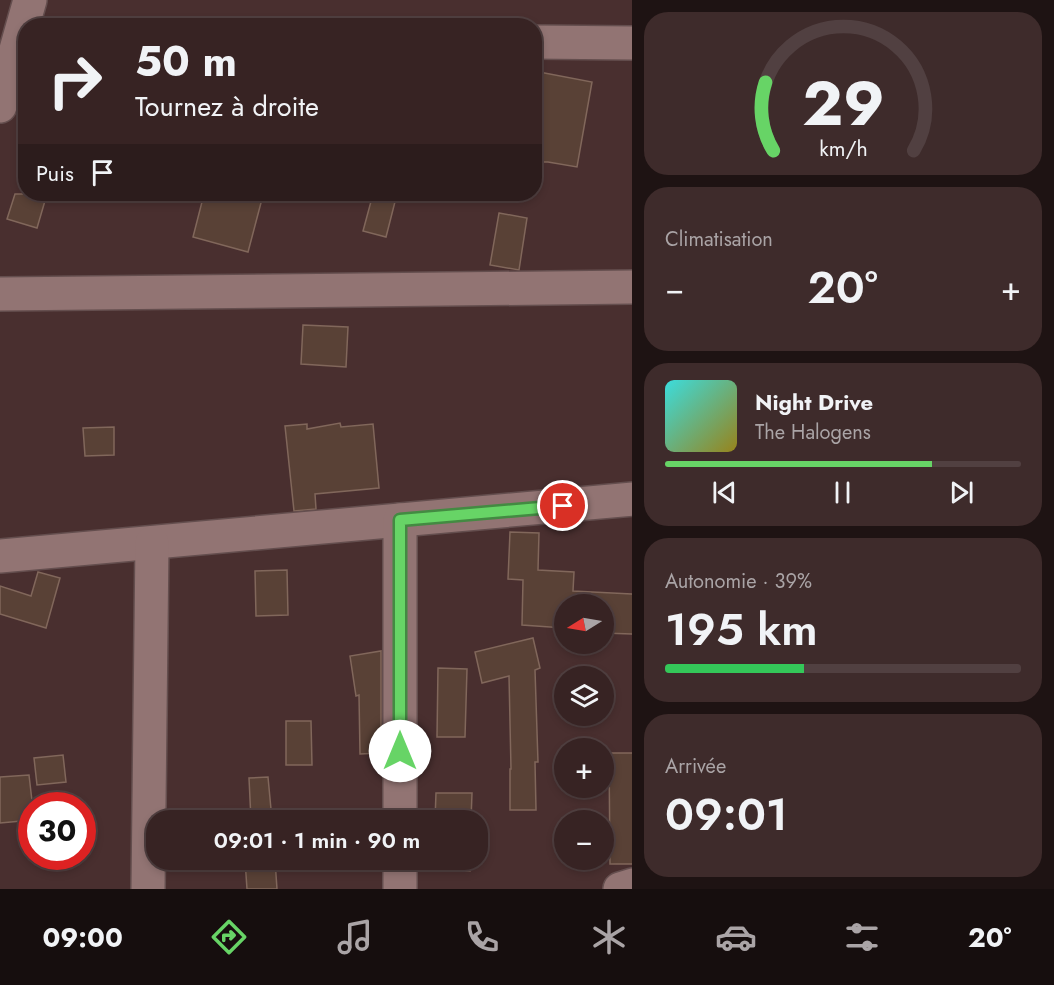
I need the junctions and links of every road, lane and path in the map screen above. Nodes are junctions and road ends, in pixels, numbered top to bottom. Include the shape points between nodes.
1 (30, 0) edge
2 (22, 18) edge
3 (15, 35) edge
4 (542, 42) edge
5 (632, 43) edge
6 (0, 106) edge
7 (632, 287) edge
8 (0, 294) edge
9 (632, 499) edge
10 (400, 520) junction
11 (152, 543) junction
12 (0, 556) edge
13 (400, 810) edge
14 (400, 870) edge
15 (148, 889) edge
16 (400, 889) edge

1 - 2 street
3 - 6 street
4 - 5 street
7 - 8 street
9 - 10 street
10 - 11 street
10 - 13 street
11 - 12 street
11 - 15 street
14 - 16 street

